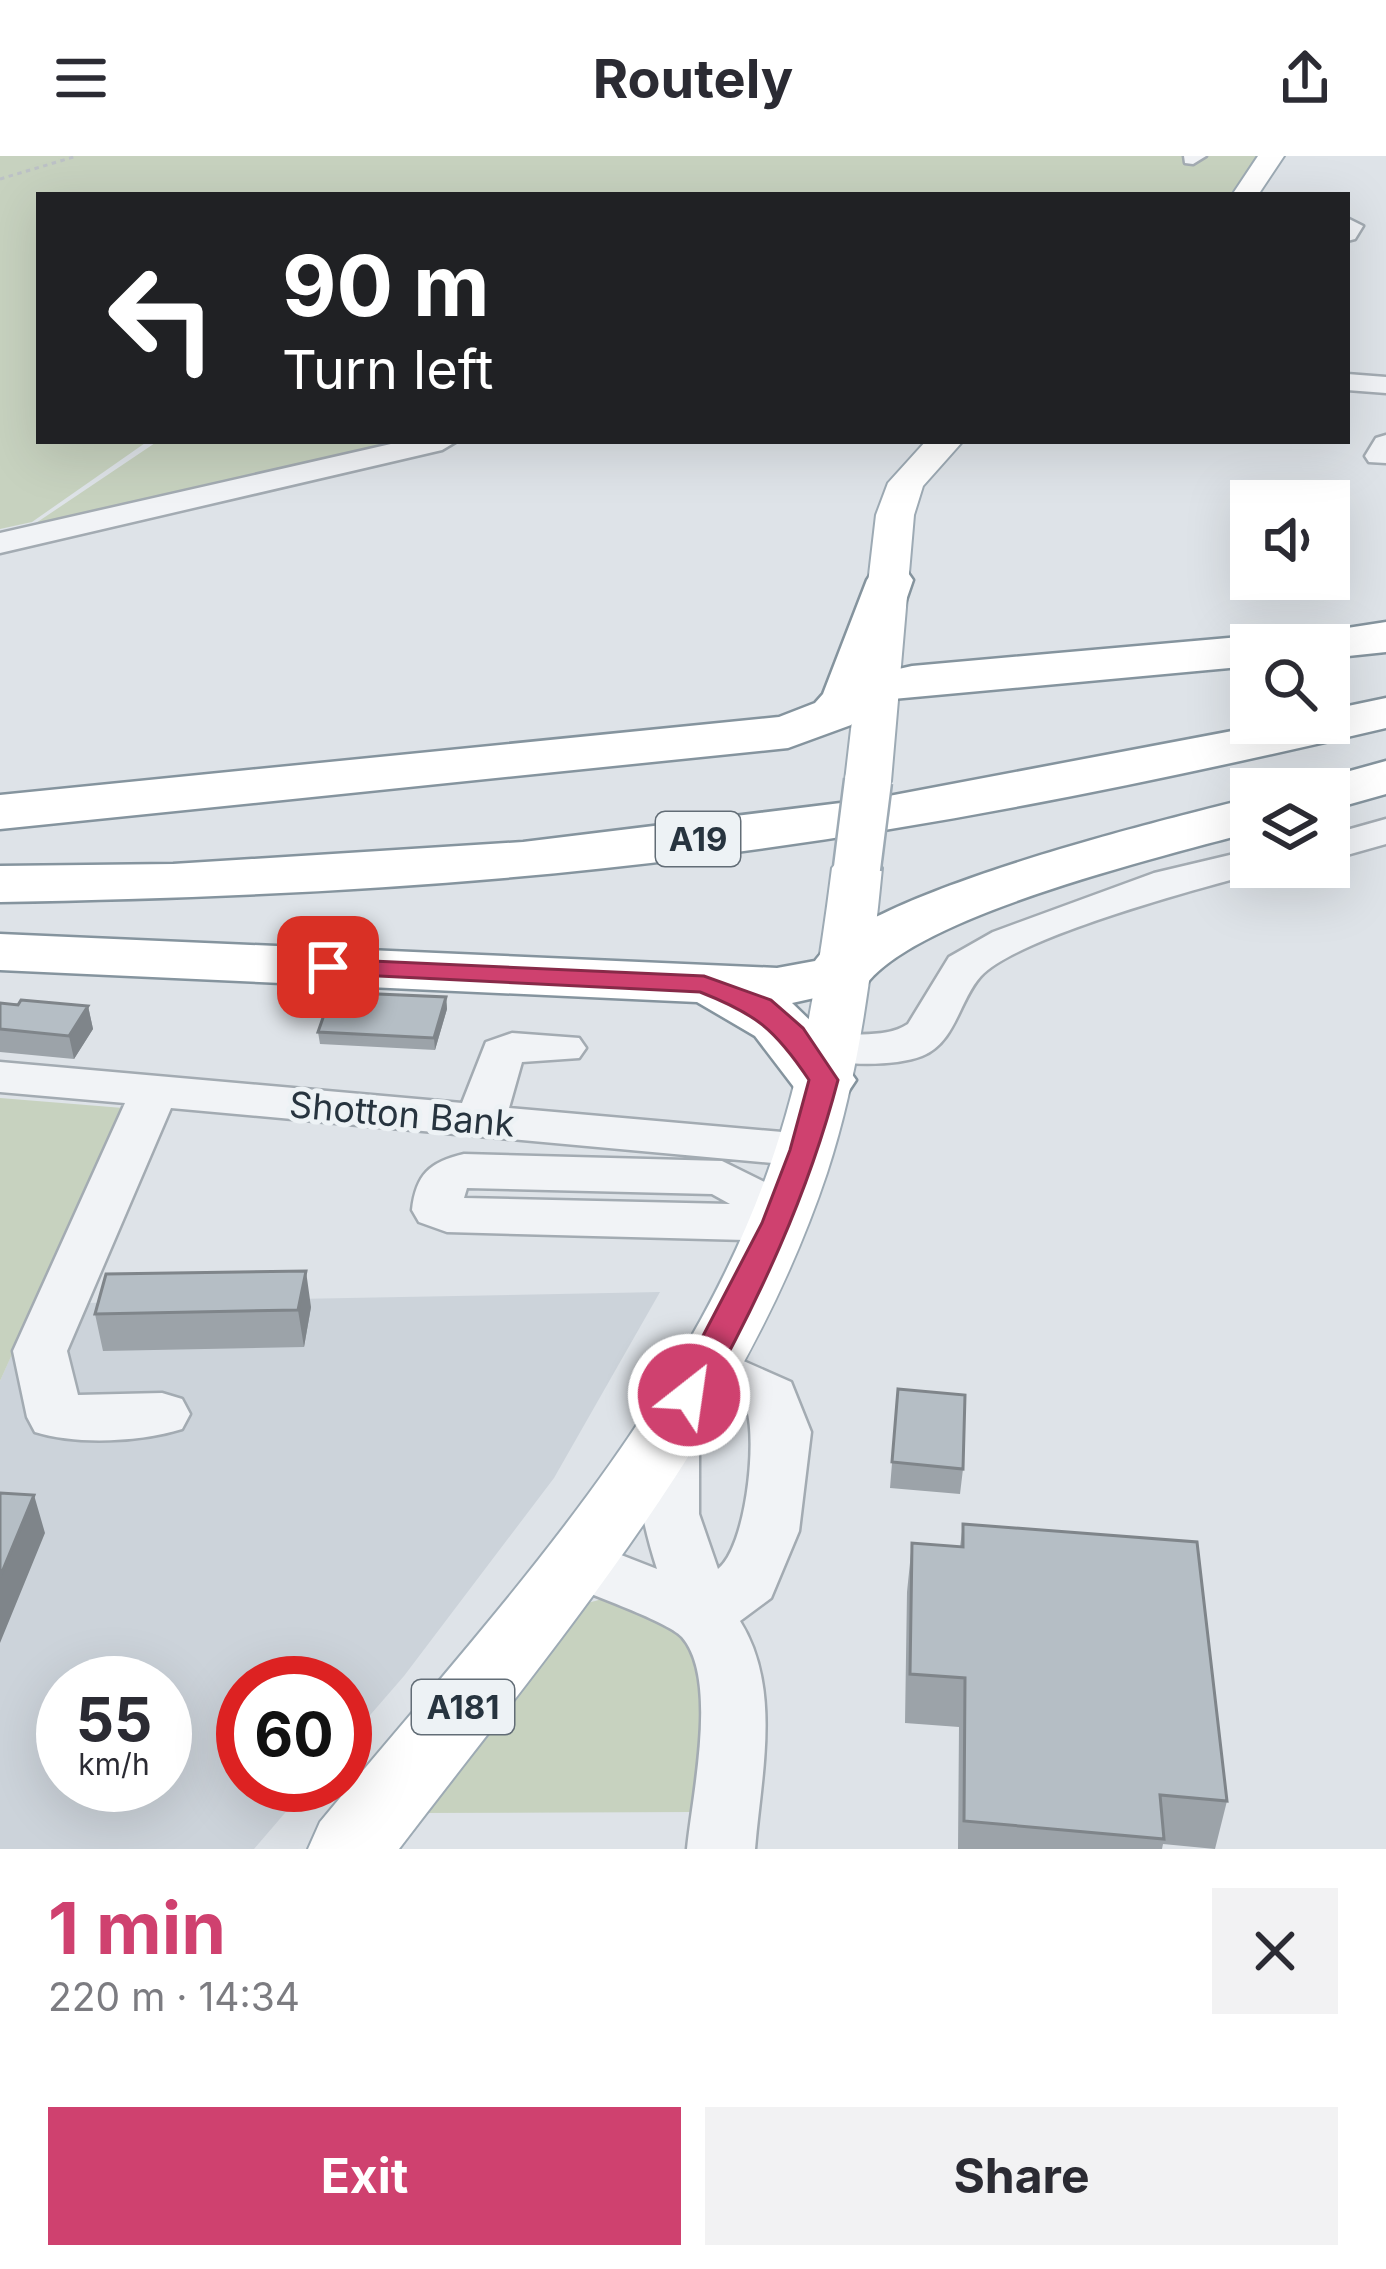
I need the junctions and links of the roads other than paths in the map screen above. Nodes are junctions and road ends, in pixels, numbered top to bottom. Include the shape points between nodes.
1 (1271, 156) edge
2 (1247, 192) edge
3 (1350, 382) edge
4 (1386, 385) edge
5 (429, 444) edge
6 (942, 444) edge
7 (0, 543) edge
8 (889, 588) junction
9 (1386, 637) edge
10 (1350, 641) edge
11 (1230, 653) edge
12 (986, 675) junction
13 (880, 688) junction
14 (1386, 713) edge
15 (788, 732) junction
16 (1386, 741) edge
17 (870, 764) junction
18 (1386, 777) edge
19 (1350, 788) edge
20 (0, 812) edge
21 (1230, 821) edge
22 (1386, 831) edge
23 (1350, 842) edge
24 (1230, 867) edge
25 (856, 877) junction
26 (0, 884) edge
27 (960, 901) junction
28 (0, 913) edge
29 (0, 952) edge
30 (843, 969) junction
31 (704, 984) junction
32 (563, 1048) dead end
33 (826, 1064) junction
34 (0, 1077) edge
35 (154, 1091) junction
36 (482, 1121) junction
37 (805, 1150) junction
38 (780, 1218) junction
39 (707, 1366) junction
40 (162, 1414) dead end
41 (671, 1425) junction
42 (575, 1562) junction
43 (702, 1615) junction
44 (349, 1849) edge
45 (721, 1849) edge

1 - 2 main road
3 - 4 street
5 - 7 street
6 - 8 main road via 906,483
8 - 12 highway via 924,656
8 - 13 main road
8 - 15 highway via 847,698 815,724
9 - 10 highway
11 - 12 highway
12 - 13 highway
13 - 17 main road, A181
14 - 26 highway, A19 via 1122,772 716,837 248,877
15 - 17 highway via 826,733
15 - 20 highway
16 - 28 highway, A19 via 1118,801 758,858 438,892
17 - 25 main road, A181, bridge
18 - 19 highway
21 - 27 highway
22 - 23 street
24 - 33 street via 1008,941 965,966 925,1033 908,1045
25 - 27 highway via 890,899
25 - 30 main road, A181
27 - 30 highway via 896,930
29 - 31 highway
30 - 31 highway via 777,987
30 - 33 main road, A181
31 - 33 highway via 761,1006
32 - 36 street via 502,1052
33 - 37 main road, A181
34 - 35 street, Shotton Bank
35 - 36 street, Shotton Bank
35 - 40 street via 40,1351 55,1417
36 - 37 street, Shotton Bank
37 - 38 main road, A181
38 - 38 street via 722,1178 464,1171 440,1181 437,1210
38 - 39 main road, A181
39 - 41 main road, A181
39 - 43 street via 770,1397 782,1432 769,1531 748,1580
41 - 42 main road, A181
41 - 43 street via 669,1514
42 - 43 street
42 - 44 main road, A181
43 - 45 street via 724,1652 734,1707

